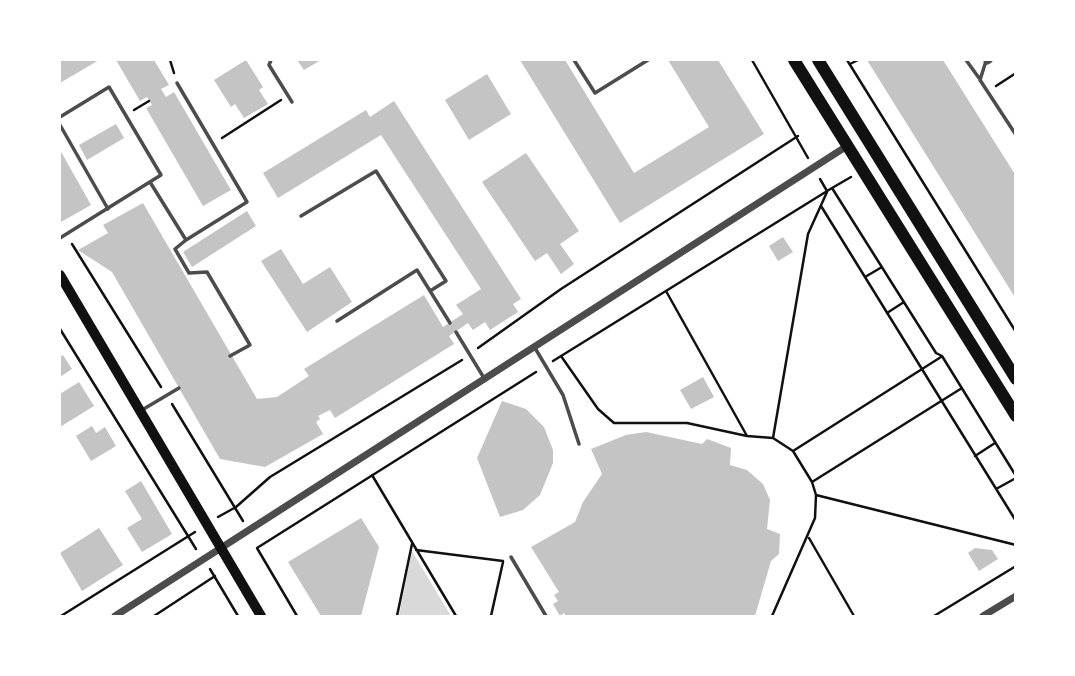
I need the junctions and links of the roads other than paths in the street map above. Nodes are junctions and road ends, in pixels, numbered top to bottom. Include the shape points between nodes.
1 (271, 60) edge
2 (574, 60) edge
3 (648, 60) edge
4 (794, 60) edge
5 (817, 60) edge
6 (966, 60) edge
7 (988, 60) edge
8 (980, 80) junction
9 (177, 83) road end
10 (292, 102) dead end
11 (60, 117) edge
12 (60, 125) edge
13 (864, 135) junction
14 (1016, 135) edge
15 (847, 146) junction
16 (150, 182) junction
17 (108, 209) junction
18 (301, 216) dead end
19 (60, 238) edge
20 (186, 240) junction
21 (60, 275) edge
22 (430, 291) junction
23 (337, 321) dead end
24 (450, 323) dead end
25 (456, 332) dead end
26 (535, 348) junction
27 (230, 356) dead end
28 (485, 379) junction
29 (1016, 379) edge
30 (179, 388) dead end
31 (140, 411) junction
32 (1016, 416) edge
33 (579, 444) dead end
34 (222, 548) junction
35 (511, 557) dead end
36 (1016, 596) edge
37 (115, 617) edge
38 (261, 617) edge
39 (546, 617) edge
40 (983, 617) edge

1 - 10 lane via 269,65
2 - 3 lane via 595,93
4 - 15 main road
5 - 13 main road
6 - 8 lane
7 - 8 lane
8 - 14 lane
9 - 20 lane via 247,202
11 - 16 lane via 108,87 161,175
12 - 17 lane
13 - 15 main road
13 - 29 main road
15 - 26 street
15 - 32 main road
16 - 17 lane
16 - 20 lane
17 - 19 lane
18 - 22 lane via 376,171 446,281
20 - 27 lane via 175,250 189,273 207,272 250,345
21 - 31 main road
22 - 23 lane via 417,270
22 - 24 lane
25 - 28 lane
26 - 28 street
26 - 33 lane via 563,396
28 - 34 street
30 - 31 lane
31 - 34 main road
34 - 37 street
34 - 38 main road
35 - 39 lane
36 - 40 street

